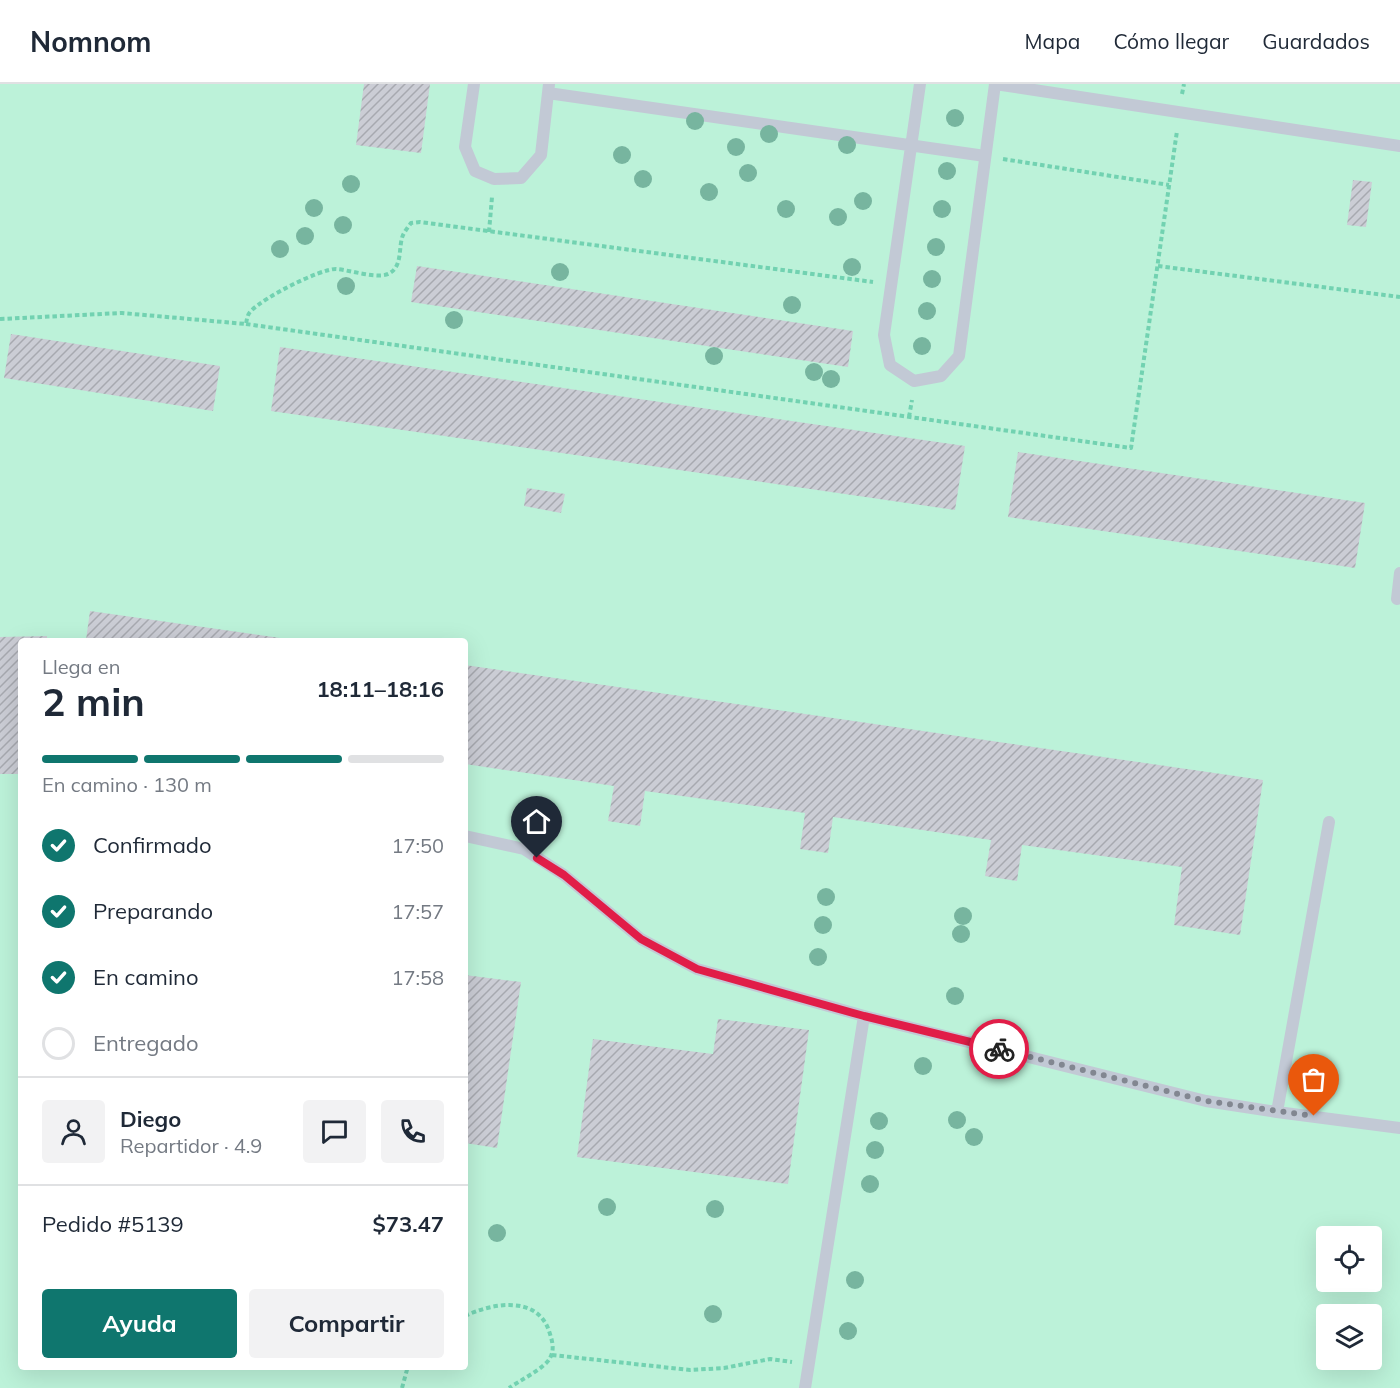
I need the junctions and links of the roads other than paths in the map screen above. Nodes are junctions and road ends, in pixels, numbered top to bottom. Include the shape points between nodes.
1 (474, 84) edge
2 (920, 84) edge
3 (995, 84) edge
4 (549, 88) edge
5 (911, 145) junction
6 (1400, 146) edge
7 (985, 156) junction
8 (1400, 573) edge
9 (1397, 599) dead end
10 (1329, 822) dead end
11 (468, 837) edge
12 (864, 1016) junction
13 (1277, 1112) junction
14 (1400, 1128) edge
15 (805, 1388) edge

1 - 4 lane via 465,147 475,171 494,178 521,178 541,155
2 - 5 lane
3 - 6 lane
3 - 7 lane
4 - 5 lane
5 - 7 lane
5 - 7 lane via 884,335 890,365 914,381 941,376 959,356
8 - 9 lane
10 - 13 lane
11 - 12 lane via 524,849 564,875 641,939 697,969
12 - 13 lane via 1206,1101
12 - 15 lane
13 - 14 lane

